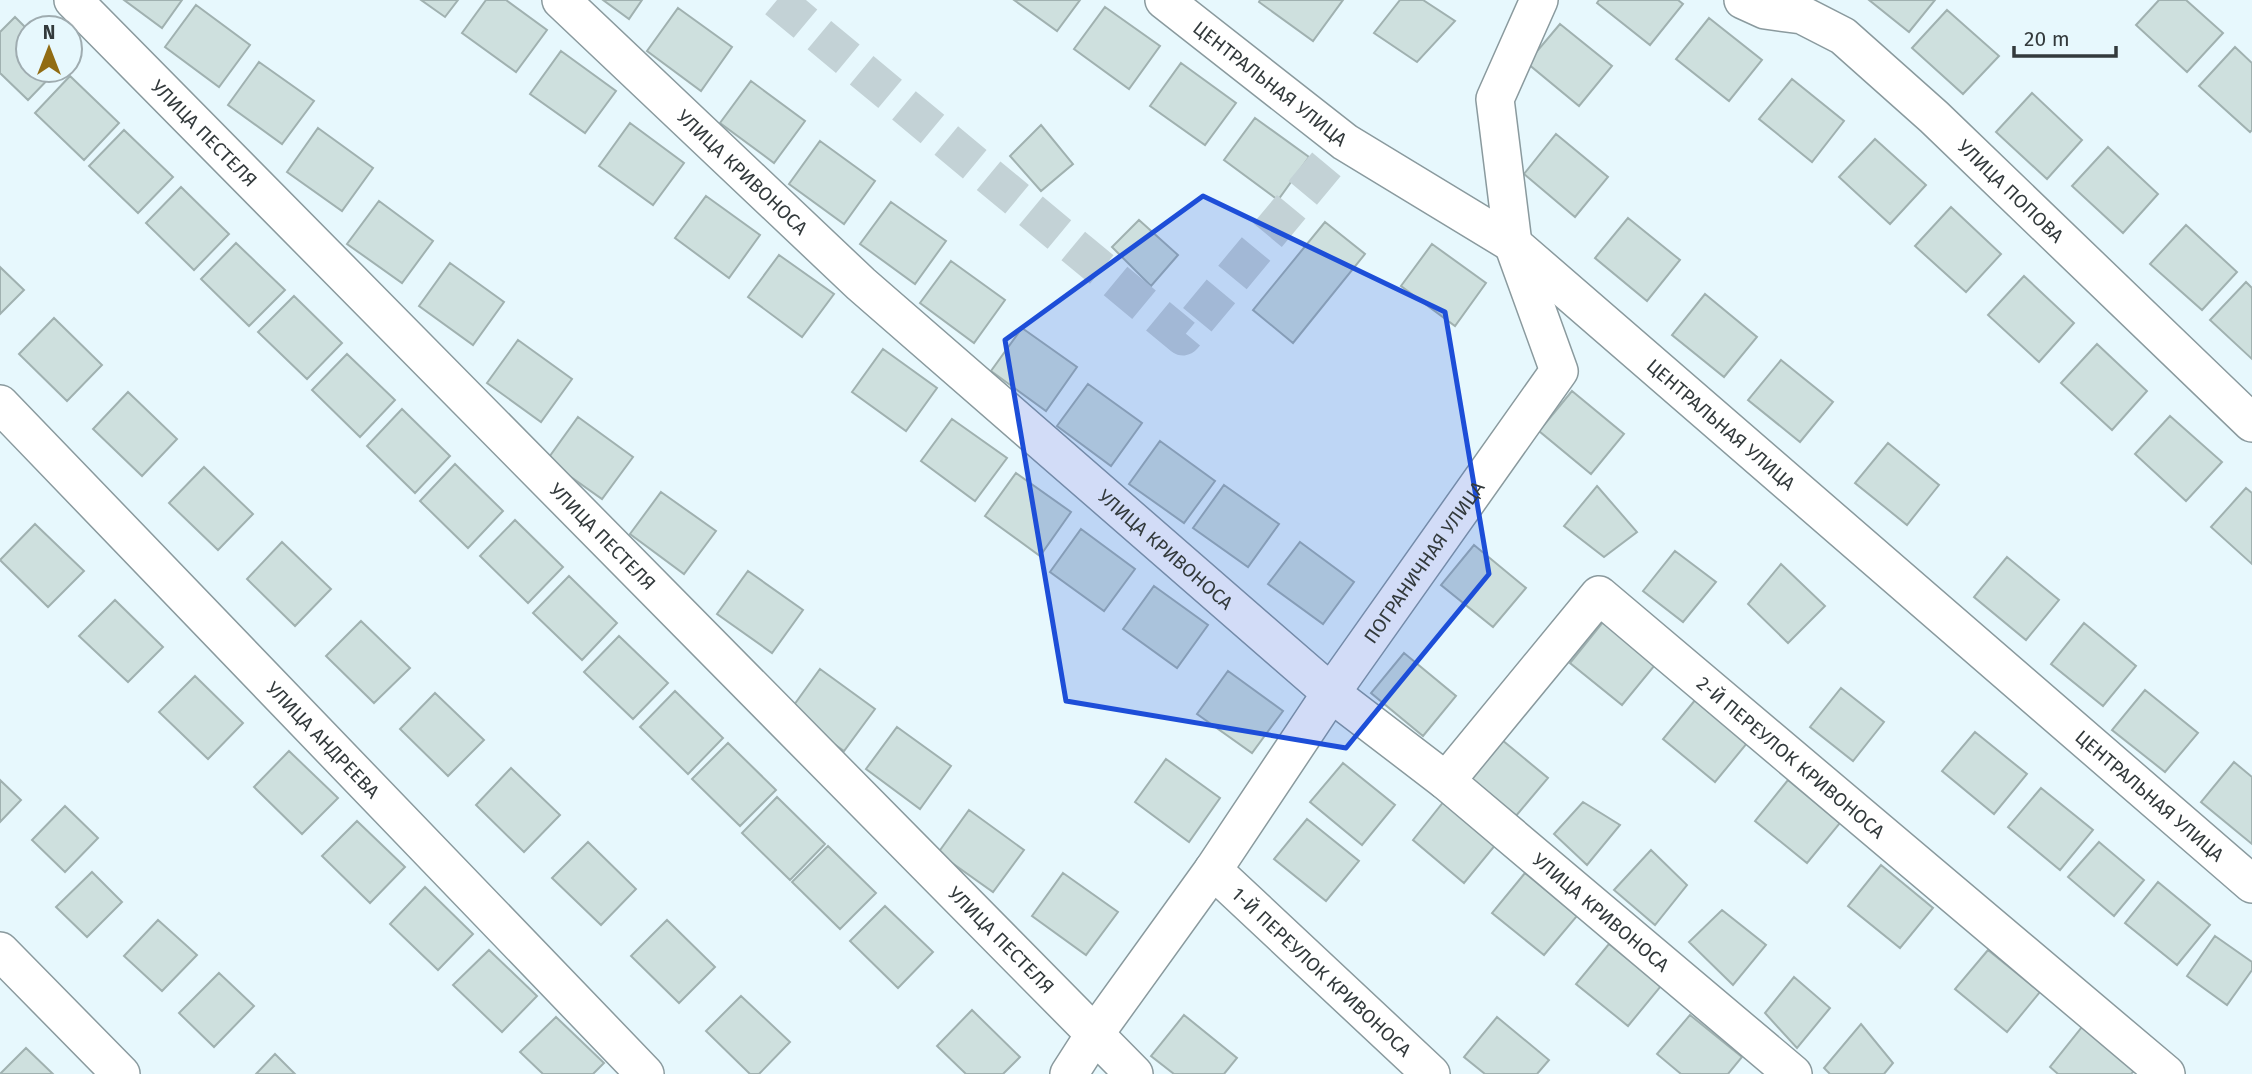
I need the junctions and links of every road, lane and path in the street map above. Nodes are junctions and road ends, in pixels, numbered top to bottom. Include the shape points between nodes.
1 (73, 0) edge
2 (561, 0) edge
3 (1164, 0) edge
4 (1539, 0) edge
5 (1743, 0) edge
6 (1513, 244) junction
7 (0, 404) edge
8 (2252, 423) edge
9 (1331, 693) junction
10 (1446, 781) junction
11 (1213, 870) junction
12 (2252, 884) edge
13 (0, 951) edge
14 (1094, 1035) junction
15 (121, 1074) edge
16 (645, 1074) edge
17 (1069, 1074) edge
18 (1134, 1074) edge
19 (1431, 1074) edge
20 (1793, 1074) edge
21 (2166, 1074) edge

1 - 14 street, УЛИЦА ПЕСТЕЛЯ
2 - 9 street, УЛИЦА КРИВОНОСА via 861,284
3 - 6 street, ЦЕНТРАЛЬНАЯ УЛИЦА via 1345,142
4 - 6 street, ПОГРАНИЧНАЯ УЛИЦА via 1495,99
5 - 8 street, УЛИЦА ПОПОВА via 1802,15 1843,36 1934,117
6 - 9 street, ПОГРАНИЧНАЯ УЛИЦА via 1559,371
6 - 12 street, ЦЕНТРАЛЬНАЯ УЛИЦА
7 - 16 street, УЛИЦА АНДРЕЕВА
9 - 10 street, УЛИЦА КРИВОНОСА
9 - 11 street, ПОГРАНИЧНАЯ УЛИЦА
10 - 20 street, УЛИЦА КРИВОНОСА
10 - 21 street, 2-Й ПЕРЕУЛОК КРИВОНОСА via 1599,595
11 - 14 street, ПОГРАНИЧНАЯ УЛИЦА
11 - 19 street, 1-Й ПЕРЕУЛОК КРИВОНОСА
13 - 15 street
14 - 17 street, ПОГРАНИЧНАЯ УЛИЦА
14 - 18 street, УЛИЦА ПЕСТЕЛЯ

